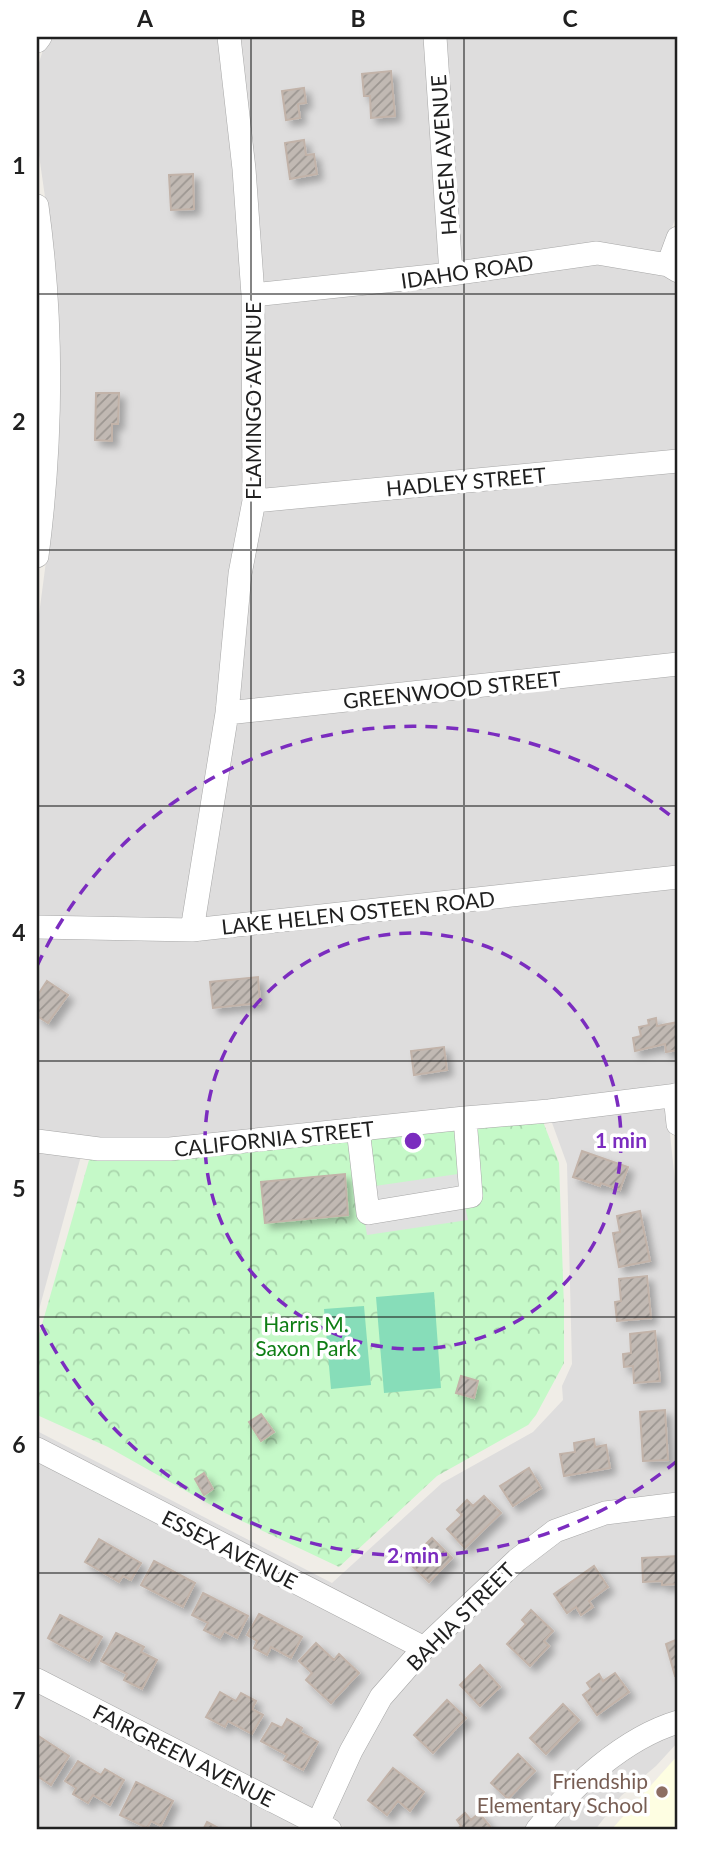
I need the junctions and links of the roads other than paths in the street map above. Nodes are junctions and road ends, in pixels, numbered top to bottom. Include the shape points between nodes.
1 (40, 37) edge
2 (229, 37) edge
3 (435, 37) edge
4 (37, 41) edge
5 (37, 206) edge
6 (678, 238) edge
7 (673, 268) edge
8 (451, 274) junction
9 (253, 295) junction
10 (678, 461) edge
11 (254, 501) junction
12 (37, 556) edge
13 (678, 664) edge
14 (227, 713) junction
15 (678, 877) edge
16 (37, 927) edge
17 (192, 930) junction
18 (677, 1095) edge
19 (465, 1118) junction
20 (678, 1124) edge
21 (358, 1129) junction
22 (37, 1141) edge
23 (37, 1449) edge
24 (678, 1504) edge
25 (424, 1648) junction
26 (37, 1680) edge
27 (678, 1722) edge
28 (324, 1827) edge
29 (537, 1830) edge

1 - 4 street
2 - 9 street, FLAMINGO AVENUE
3 - 8 street, HAGEN AVENUE
5 - 12 street via 50,377
6 - 7 street
7 - 8 street, IDAHO ROAD via 597,253
8 - 9 street, IDAHO ROAD
9 - 11 street, FLAMINGO AVENUE
10 - 11 street, HADLEY STREET
11 - 14 street, FLAMINGO AVENUE via 240,574
13 - 14 street, GREENWOOD STREET
14 - 17 street, FLAMINGO AVENUE
15 - 17 street, LAKE HELEN OSTEEN ROAD
16 - 17 street, LAKE HELEN OSTEEN ROAD
18 - 19 street, CALIFORNIA STREET
18 - 20 street
19 - 21 street, CALIFORNIA STREET
19 - 21 street via 471,1196 368,1213
21 - 22 street, CALIFORNIA STREET via 170,1149 99,1149
23 - 25 street, ESSEX AVENUE
24 - 25 street, BAHIA STREET via 606,1513 555,1531 517,1560
25 - 28 street, BAHIA STREET via 381,1697 351,1751
26 - 28 street, FAIRGREEN AVENUE
27 - 29 street via 613,1756 559,1802

